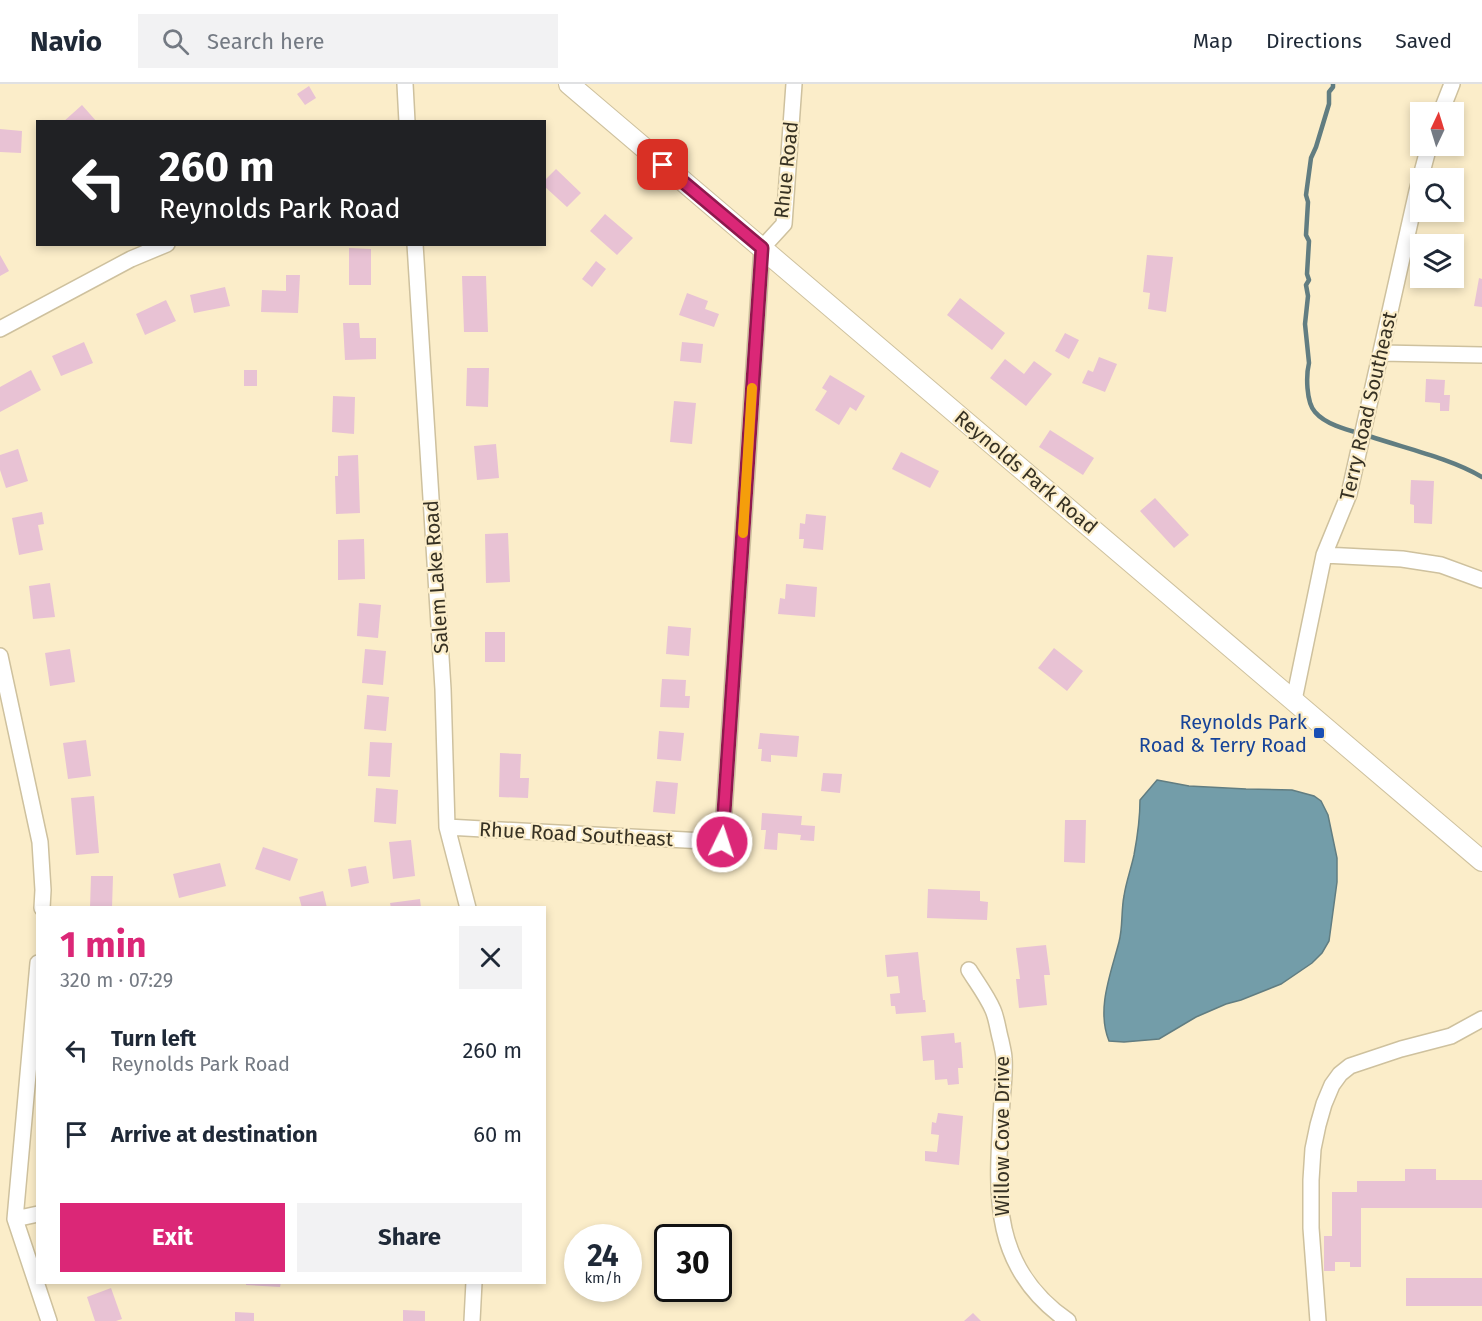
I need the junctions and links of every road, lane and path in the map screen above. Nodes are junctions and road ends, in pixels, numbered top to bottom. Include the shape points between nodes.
1 (405, 84) edge
2 (569, 84) edge
3 (794, 84) edge
4 (1452, 84) edge
5 (1445, 102) edge
6 (407, 120) edge
7 (1426, 156) edge
8 (162, 246) edge
9 (415, 246) edge
10 (762, 248) junction
11 (0, 328) edge
12 (1381, 353) junction
13 (1482, 355) edge
14 (1324, 555) junction
15 (1482, 580) edge
16 (0, 656) edge
17 (1294, 700) junction
18 (447, 827) junction
19 (1482, 861) edge
20 (42, 906) edge
21 (467, 906) edge
22 (969, 970) dead end
23 (36, 985) edge
24 (1482, 1019) edge
25 (36, 1214) edge
26 (15, 1219) junction
27 (36, 1280) edge
28 (37, 1284) edge
29 (474, 1284) edge
30 (50, 1321) edge
31 (472, 1321) edge
32 (1068, 1321) edge
33 (1318, 1321) edge

1 - 6 street
2 - 10 main road, Reynolds Park Road
3 - 10 street, Rhue Road via 784,224
4 - 5 street
7 - 12 street, Terry Road Southeast
8 - 11 street
9 - 18 street, Salem Lake Road via 443,689
10 - 17 main road, Reynolds Park Road
10 - 18 street, Rhue Road Southeast via 722,842
12 - 13 street
12 - 14 street, Terry Road Southeast via 1349,494
14 - 15 street via 1441,565
14 - 17 street, Terry Road Southeast
16 - 20 street via 40,842
17 - 19 main road, Reynolds Park Road
18 - 21 street, Salem Lake Road
22 - 32 street, Willow Cove Drive via 993,1011 1004,1058 999,1173 1008,1246 1027,1282
23 - 26 street
24 - 33 street via 1451,1036 1350,1066 1332,1085 1318,1125 1311,1180
25 - 26 street
26 - 27 street
28 - 30 street
29 - 31 street

